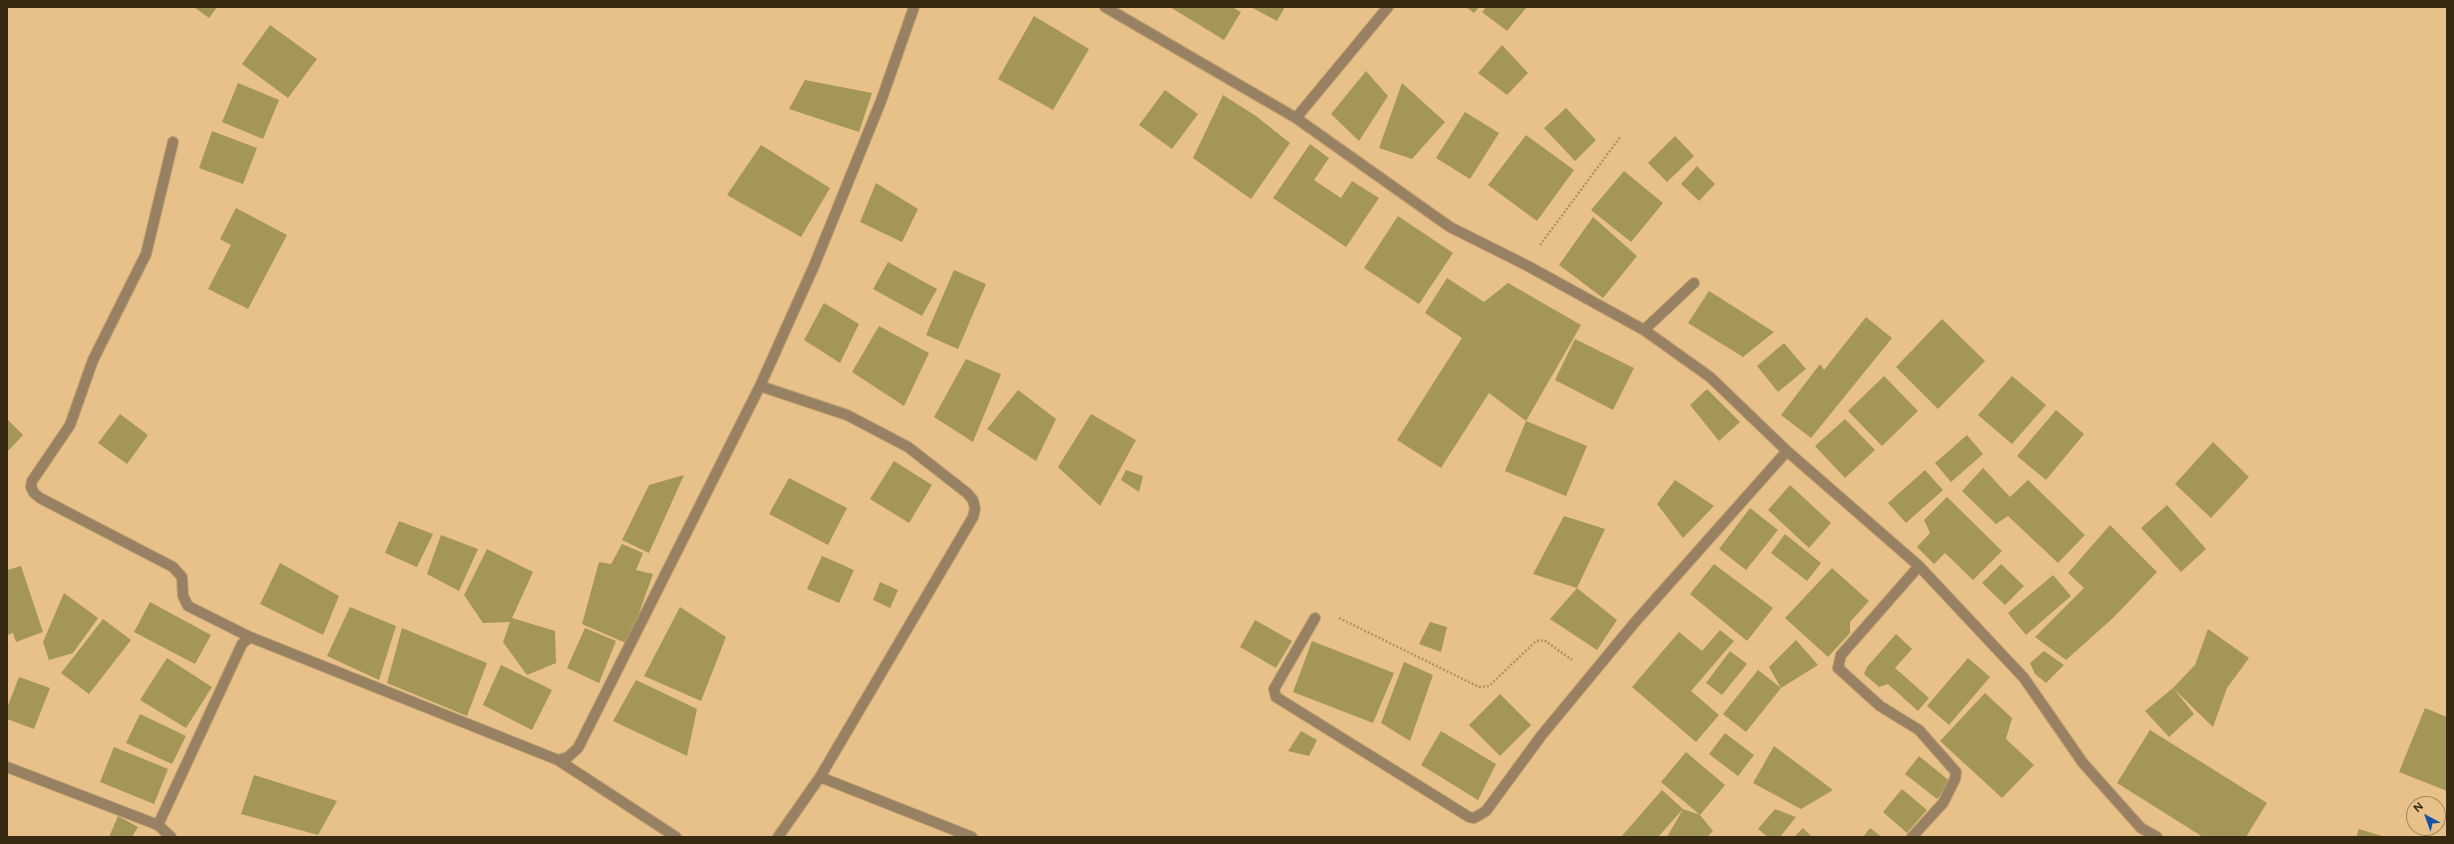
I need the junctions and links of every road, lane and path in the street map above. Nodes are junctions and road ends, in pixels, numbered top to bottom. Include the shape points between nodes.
1 (914, 7) edge
2 (1105, 7) edge
3 (1388, 7) edge
4 (1296, 118) junction
5 (1621, 136) dead end
6 (173, 142) dead end
7 (1526, 265) junction
8 (1694, 283) dead end
9 (1644, 330) junction
10 (760, 386) junction
11 (1787, 451) junction
12 (1919, 566) junction
13 (1315, 618) joint
14 (250, 637) junction
15 (1592, 674) junction
16 (558, 760) junction
17 (7, 768) edge
18 (820, 777) junction
19 (158, 825) junction
20 (171, 837) edge
21 (676, 837) edge
22 (778, 837) edge
23 (972, 837) edge
24 (1912, 837) edge
25 (2157, 837) edge

1 - 10 street via 881,101 814,266
2 - 4 street
3 - 4 street
4 - 7 street via 1450,227
5 - 7 path via 1566,207
6 - 14 street via 146,254 93,360 70,425 32,481 31,487 40,498 174,567 182,577 183,596 188,606
7 - 9 street
8 - 9 street
9 - 11 street via 1710,377
10 - 16 street via 578,748 568,757
10 - 18 street via 847,415 908,447 967,493 973,500 975,509 973,517
11 - 12 street
11 - 15 street
12 - 24 street via 1841,655 1838,668 1880,706 1920,730 1956,772 1943,802
12 - 25 street via 2024,678 2083,763 2141,828
13 - 15 path via 1324,612 1331,614 1479,687 1489,686 1531,644 1544,640
13 - 15 street via 1274,689 1276,697 1469,817 1479,816 1486,811 1541,736
14 - 16 street
14 - 19 street via 242,644
16 - 21 street
17 - 19 street
18 - 22 street
18 - 23 street
19 - 20 street

